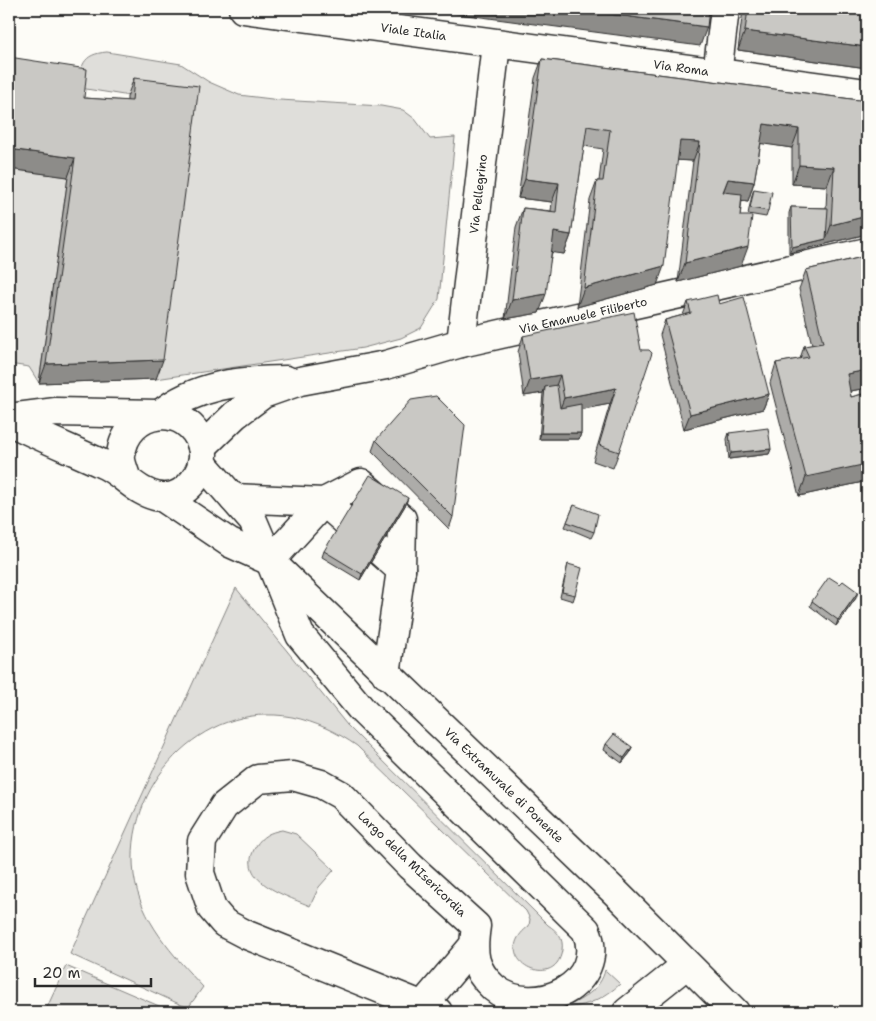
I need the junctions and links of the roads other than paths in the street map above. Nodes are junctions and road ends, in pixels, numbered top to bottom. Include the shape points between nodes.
1 (244, 9) edge
2 (725, 9) edge
3 (496, 44) junction
4 (717, 74) junction
5 (867, 93) edge
6 (867, 252) edge
7 (461, 343) junction
8 (300, 381) junction
9 (160, 414) junction
10 (9, 419) edge
11 (202, 455) junction
12 (126, 477) junction
13 (162, 497) junction
14 (233, 498) junction
15 (324, 502) junction
16 (270, 561) junction
17 (400, 570) junction
18 (386, 674) junction
19 (473, 946) junction
20 (686, 964) junction
21 (523, 1008) edge
22 (430, 1009) edge
23 (627, 1012) edge
24 (735, 1012) edge

1 - 3 main road, Viale Italia
2 - 4 main road
3 - 4 main road, Via Roma
3 - 7 main road, Via Pellegrino
4 - 5 main road, Via Roma
6 - 7 main road, Via Emanuele Filiberto
7 - 8 main road, Via Emanuele Filiberto via 386,365
8 - 9 main road via 227,383 177,401
8 - 11 main road via 263,394 235,415
9 - 10 main road, Via Extramurale di Ponente via 56,412
9 - 11 main road, Via Extramurale di Ponente via 178,418 194,430
9 - 12 main road via 140,421 126,436 121,457
10 - 12 main road, Via Extramurale di Ponente
11 - 13 main road via 195,481 180,493
11 - 14 main road, Via Extramurale di Ponente
12 - 13 main road, Via Extramurale di Ponente via 141,492
13 - 16 main road, Via Extramurale di Ponente via 230,543
14 - 15 main road
14 - 16 main road, Via Extramurale di Ponente via 253,521
15 - 16 main road
15 - 17 main road
15 - 17 main road via 361,483 402,519
16 - 18 main road, Via Extramurale di Ponente
16 - 21 main road, Largo della MIsericordia via 300,635 362,710 586,930 590,938 590,956 574,986 556,999
17 - 18 main road
18 - 20 main road, Via Extramurale di Ponente
19 - 21 main road, Largo della MIsericordia via 482,978 504,998
19 - 22 main road
19 - 22 main road, Largo della MIsericordia via 476,926 410,866 341,795 321,784 293,776 258,779 224,806 202,841 200,873 212,909 224,923
20 - 23 main road
20 - 24 main road, Via Extramurale di Ponente

